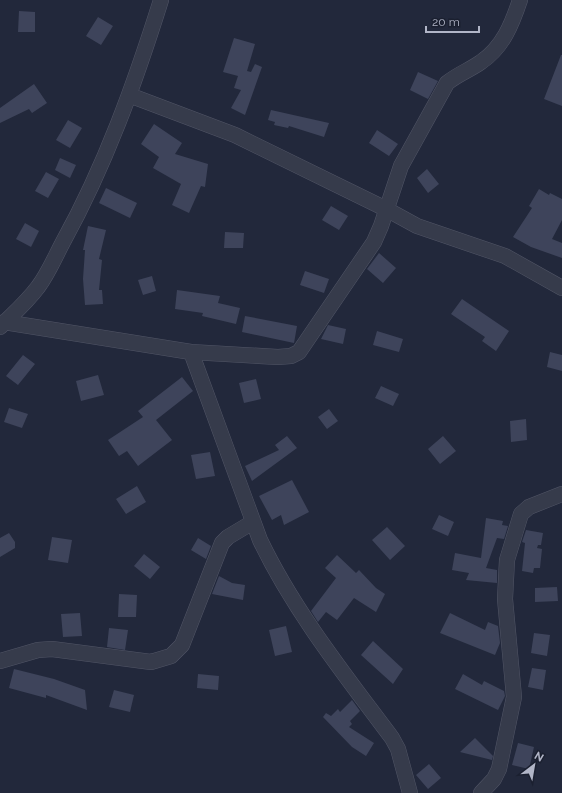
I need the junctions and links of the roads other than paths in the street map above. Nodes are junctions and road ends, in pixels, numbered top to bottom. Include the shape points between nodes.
1 (161, 0) edge
2 (520, 0) edge
3 (129, 95) junction
4 (386, 209) junction
5 (562, 288) edge
6 (2, 325) edge
7 (190, 352) junction
8 (562, 494) edge
9 (253, 522) junction
10 (0, 661) edge
11 (410, 793) edge
12 (481, 793) edge

1 - 3 street
2 - 4 street via 511,26 495,50 447,83 401,166
3 - 4 street via 235,135
3 - 6 street via 91,189 75,220 38,287
4 - 5 street via 417,226 505,256
4 - 7 street via 374,242 299,352 291,356 278,357
6 - 7 street
7 - 9 street
8 - 12 street via 529,507 521,514 507,560 504,599 514,698 499,768 494,779
9 - 10 street via 222,543 182,645 171,656 151,662 52,649 38,650
9 - 11 street via 273,567 292,597 392,738 398,749

